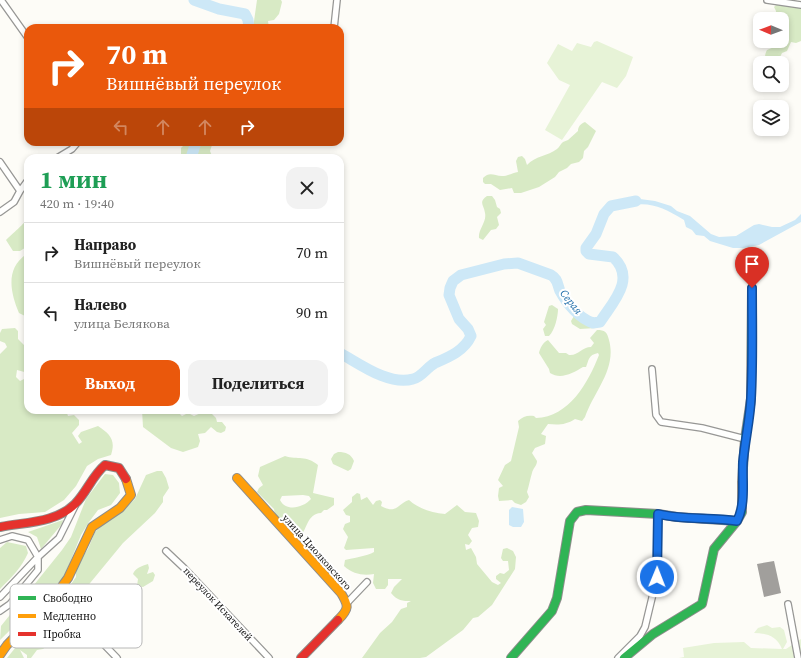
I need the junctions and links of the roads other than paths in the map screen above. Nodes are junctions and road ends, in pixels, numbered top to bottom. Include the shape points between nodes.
1 (1, 0) edge
2 (337, 0) edge
3 (767, 0) edge
4 (801, 5) edge
5 (334, 24) edge
6 (24, 32) edge
7 (74, 146) edge
8 (63, 154) edge
9 (0, 162) edge
10 (24, 186) edge
11 (20, 191) junction
12 (0, 212) edge
13 (752, 288) dead end
14 (652, 368) dead end
15 (745, 439) junction
16 (237, 478) dead end
17 (76, 503) junction
18 (658, 514) junction
19 (737, 521) junction
20 (0, 527) edge
21 (0, 540) edge
22 (166, 551) dead end
23 (38, 557) junction
24 (367, 582) dead end
25 (13, 584) edge
26 (26, 584) edge
27 (64, 584) edge
28 (10, 587) edge
29 (1, 597) edge
30 (347, 603) junction
31 (10, 604) edge
32 (788, 604) dead end
33 (0, 611) edge
34 (10, 642) edge
35 (107, 648) edge
36 (0, 655) edge
37 (116, 658) edge
38 (269, 658) edge
39 (301, 658) edge
40 (511, 658) edge
41 (618, 658) edge
42 (624, 658) edge
43 (798, 658) edge

1 - 6 street
2 - 5 street
3 - 4 street
7 - 8 street
9 - 11 street
10 - 11 street
11 - 12 street via 14,202
13 - 15 street via 751,399
14 - 15 street via 656,415 661,422 702,428
15 - 19 street via 742,512
16 - 30 street, улица Циолковского via 341,593
17 - 20 street via 66,513
17 - 23 street via 59,538
17 - 27 street via 90,480 105,465 119,468 126,478 131,495 120,508 92,527
18 - 19 street
18 - 40 street via 586,510 577,512 570,521 557,598 552,611
18 - 41 street via 657,577 645,627 640,636
19 - 42 street via 714,550 702,604 653,634
21 - 23 street via 12,536 28,540
22 - 38 street, переулок Искателей
23 - 25 street
23 - 26 street via 38,570
24 - 30 street
28 - 29 street
30 - 39 street, улица Циолковского via 346,612
31 - 33 street
32 - 43 street
34 - 36 street
35 - 37 street

